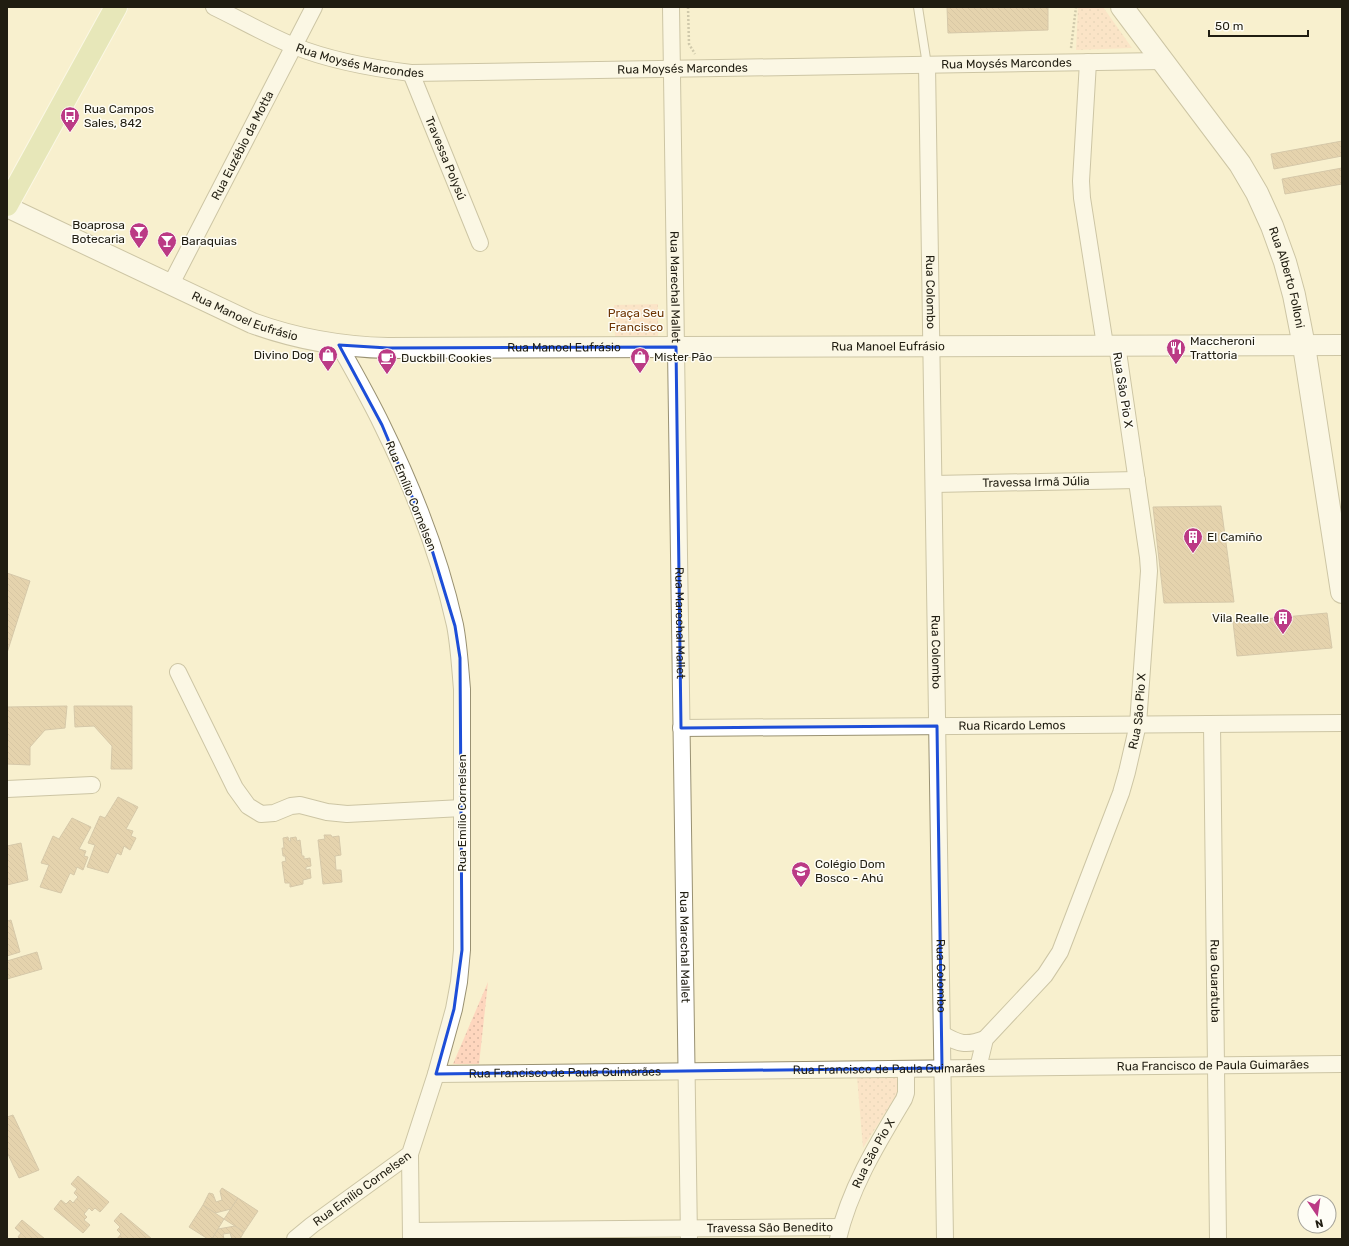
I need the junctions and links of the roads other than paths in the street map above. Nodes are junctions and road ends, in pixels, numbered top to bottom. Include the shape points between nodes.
1 (116, 7) edge
2 (214, 7) edge
3 (314, 7) edge
4 (671, 7) edge
5 (918, 7) edge
6 (1122, 7) edge
7 (294, 46) junction
8 (1163, 61) junction
9 (1088, 62) junction
10 (927, 65) junction
11 (672, 69) junction
12 (411, 73) junction
13 (7, 206) edge
14 (480, 243) dead end
15 (171, 284) junction
16 (339, 345) junction
17 (1111, 345) junction
18 (931, 346) junction
19 (1304, 346) junction
20 (1342, 346) edge
21 (676, 347) junction
22 (1138, 480) junction
23 (934, 484) junction
24 (1342, 592) edge
25 (178, 672) dead end
26 (1342, 723) edge
27 (1138, 724) junction
28 (1212, 724) junction
29 (937, 726) junction
30 (681, 728) junction
31 (92, 785) dead end
32 (7, 789) edge
33 (462, 808) junction
34 (942, 1034) junction
35 (985, 1039) junction
36 (1342, 1064) edge
37 (1216, 1065) junction
38 (906, 1068) junction
39 (942, 1068) junction
40 (978, 1068) junction
41 (686, 1071) junction
42 (436, 1074) junction
43 (410, 1154) junction
44 (839, 1233) edge
45 (689, 1234) edge
46 (411, 1235) edge
47 (295, 1239) edge
48 (945, 1239) edge
49 (1218, 1239) edge

1 - 13 main road
2 - 7 street, Rua Moysés Marcondes
3 - 7 street, Rua Euzébio da Motta
4 - 11 street, Rua Marechal Mallet
5 - 10 lane
6 - 8 main road, Rua Alberto Folloni
7 - 12 street, Rua Moysés Marcondes via 346,62
7 - 15 street, Rua Euzébio da Motta
8 - 9 street, Rua Moysés Marcondes
8 - 19 main road, Rua Alberto Folloni via 1240,164 1257,193 1285,262
9 - 10 street, Rua Moysés Marcondes
9 - 17 street, Rua São Pio X via 1082,198
10 - 11 street, Rua Moysés Marcondes
10 - 18 street, Rua Colombo
11 - 12 street, Rua Moysés Marcondes
11 - 21 street, Rua Marechal Mallet
12 - 14 street, Travessa Polysú
13 - 15 street, Rua Manoel Eufrásio
15 - 16 street, Rua Manoel Eufrásio via 264,328
16 - 21 street, Rua Manoel Eufrásio via 388,348
16 - 33 street, Rua Emílio Cornelsen via 382,425 405,475 444,583 460,658
17 - 18 street, Rua Manoel Eufrásio
17 - 19 street, Rua Manoel Eufrásio
17 - 22 street, Rua São Pio X
18 - 21 street, Rua Manoel Eufrásio
18 - 23 street, Rua Colombo
19 - 20 street, Rua Manoel Eufrásio
19 - 24 main road, Rua Alberto Folloni
21 - 30 street, Rua Marechal Mallet
22 - 23 street, Travessa Irmã Júlia
22 - 27 street, Rua São Pio X via 1148,571
23 - 29 street, Rua Colombo
25 - 33 street via 235,788 248,806 261,814 274,814 300,805 347,814
26 - 28 street, Rua Ricardo Lemos
27 - 28 street, Rua Ricardo Lemos
27 - 29 street, Rua Ricardo Lemos
27 - 35 street, Rua São Pio X via 1121,793 1060,952 1045,975
28 - 37 street, Rua Guaratuba
29 - 30 street, Rua Ricardo Lemos
29 - 34 street, Rua Colombo
30 - 41 street, Rua Marechal Mallet
31 - 32 street
33 - 42 street, Rua Emílio Cornelsen via 462,950 459,982
34 - 35 street via 964,1044
34 - 39 street, Rua Colombo
35 - 40 street, Rua São Pio X
36 - 37 street, Rua Francisco de Paula Guimarães
37 - 40 street, Rua Francisco de Paula Guimarães
37 - 49 street, Rua Guaratuba
38 - 39 street, Rua Francisco de Paula Guimarães
38 - 41 street, Rua Francisco de Paula Guimarães
38 - 44 street, Rua São Pio X via 904,1099 856,1184
39 - 40 street, Rua Francisco de Paula Guimarães
39 - 48 street, Rua Colombo
41 - 42 street, Rua Francisco de Paula Guimarães
41 - 45 street, Rua Marechal Mallet
42 - 43 street, Rua Emílio Cornelsen
43 - 46 street
43 - 47 street, Rua Emílio Cornelsen
44 - 45 street, Travessa São Benedito
45 - 46 street, Travessa São Benedito

